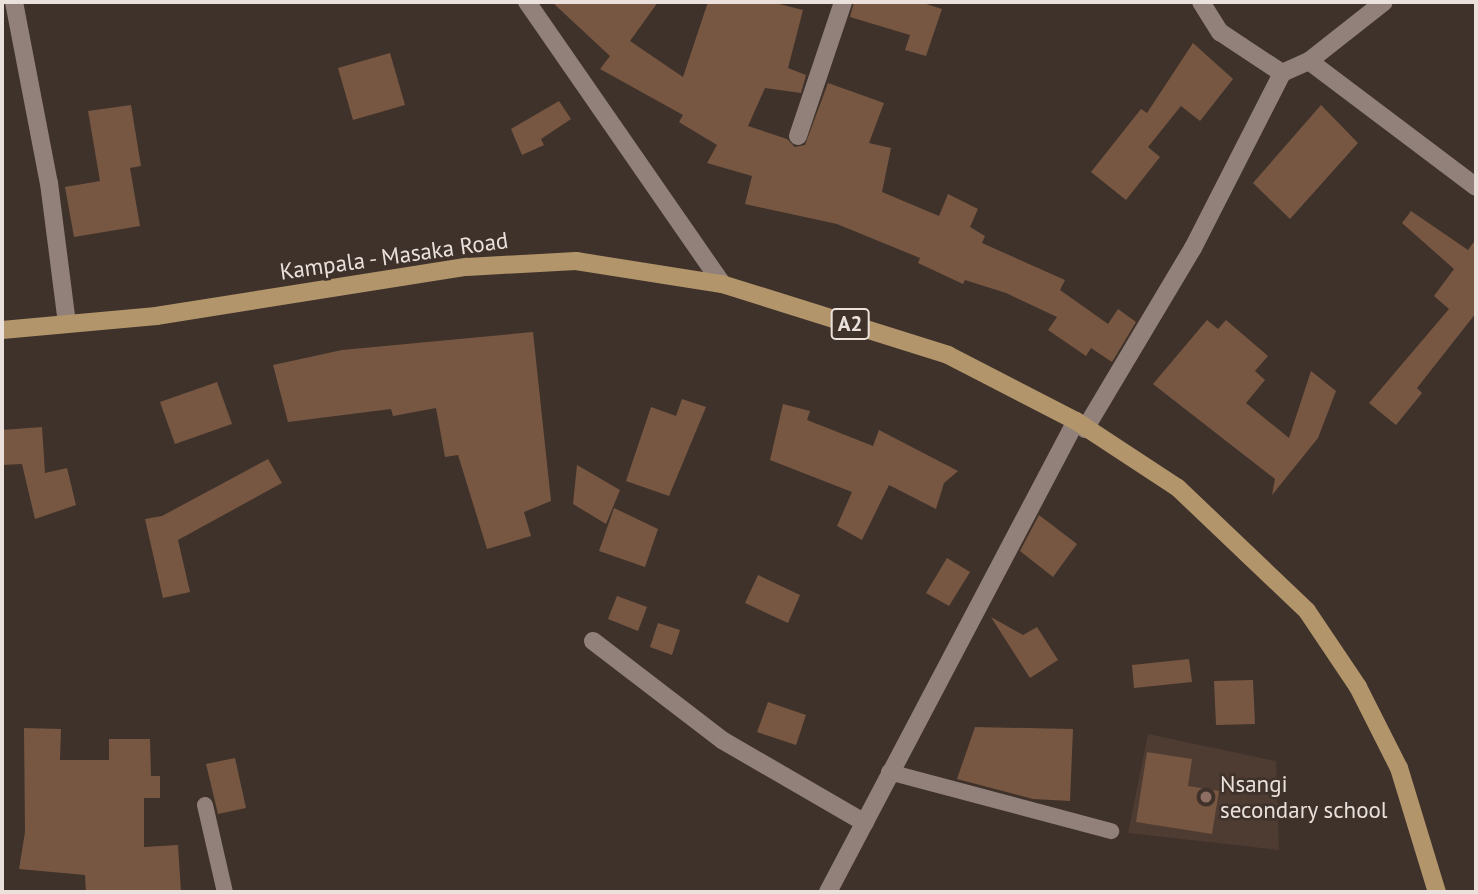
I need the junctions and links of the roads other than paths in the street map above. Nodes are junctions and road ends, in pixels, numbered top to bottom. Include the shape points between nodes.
1 (14, 2) edge
2 (527, 2) edge
3 (843, 2) edge
4 (1201, 2) edge
5 (1384, 2) edge
6 (1309, 61) junction
7 (1282, 73) junction
8 (798, 136) dead end
9 (1476, 187) edge
10 (722, 284) junction
11 (67, 323) junction
12 (2, 330) edge
13 (1080, 425) junction
14 (593, 641) dead end
15 (889, 772) junction
16 (205, 805) dead end
17 (865, 823) junction
18 (1111, 831) dead end
19 (225, 892) edge
20 (828, 892) edge
21 (1437, 892) edge

1 - 11 street via 49,183
2 - 10 street
3 - 8 street
4 - 7 street via 1220,32
5 - 6 street
6 - 7 street
6 - 9 street
7 - 13 street via 1193,248
10 - 11 main road, Kampala - Masaka Road / A2 via 576,261 467,267 156,316
10 - 13 main road, Kampala - Masaka Road / A2 via 948,355
11 - 12 main road, Kampala - Masaka Road / A2
13 - 15 street
13 - 21 main road, Kampala - Masaka Road / A2 via 1178,488 1307,611 1358,687 1399,768
14 - 17 street via 722,740
15 - 17 street
15 - 18 lane
16 - 19 lane
17 - 20 street

